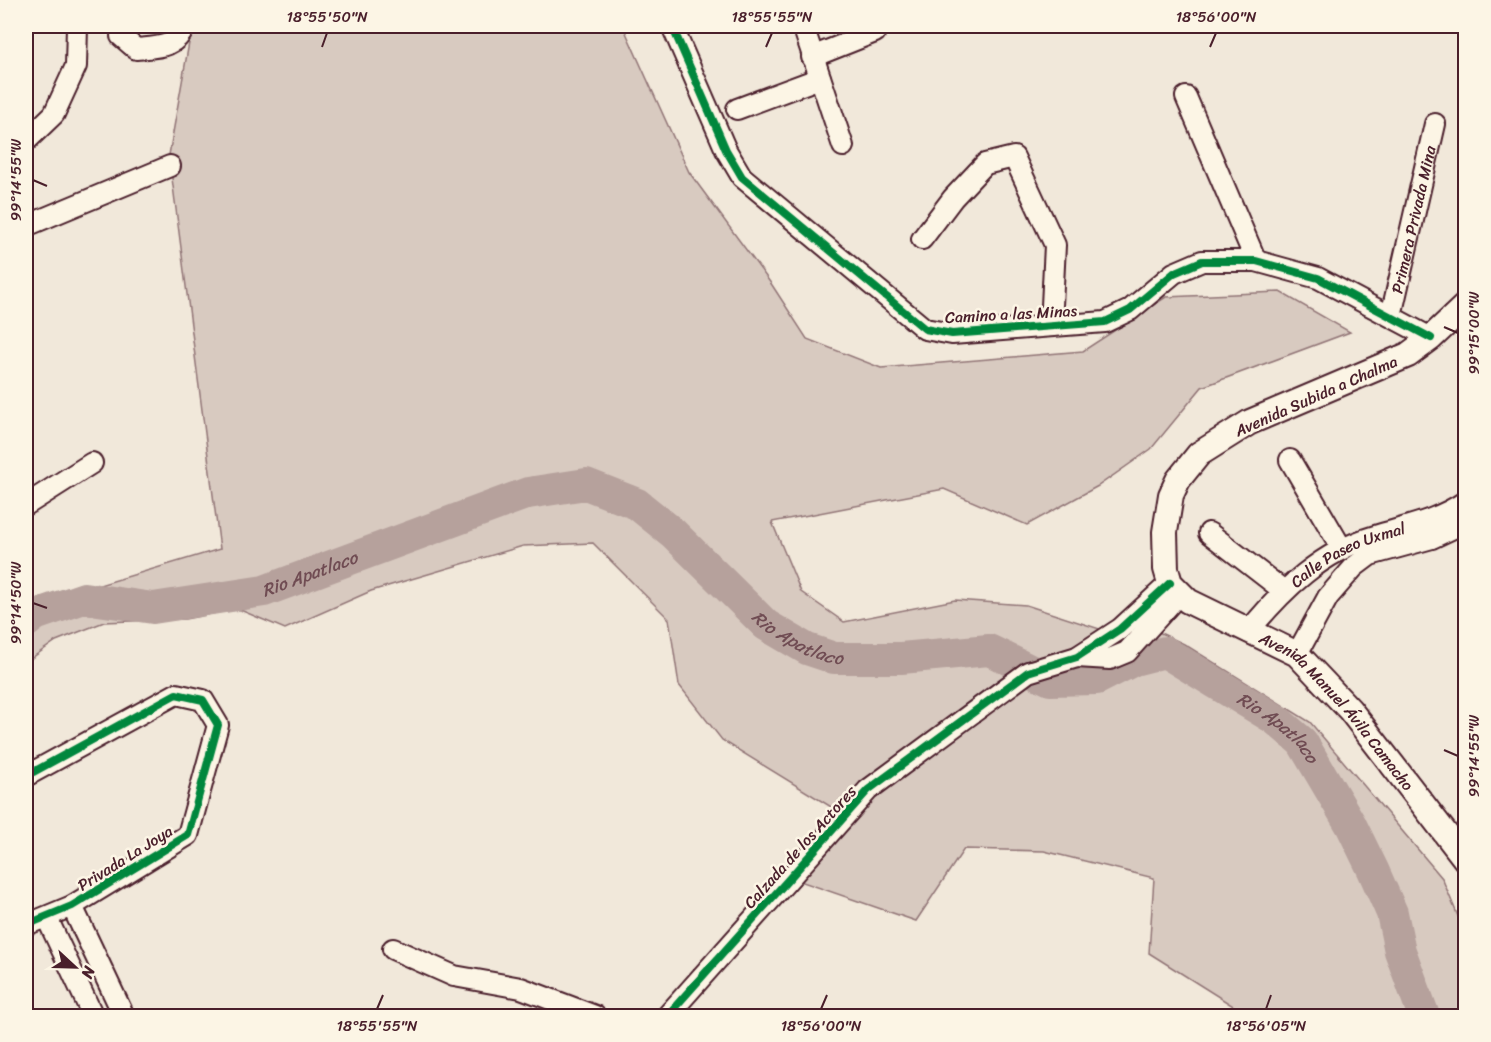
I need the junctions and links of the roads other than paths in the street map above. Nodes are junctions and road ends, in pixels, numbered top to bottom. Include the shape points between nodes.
1 (81, 26) edge
2 (122, 26) edge
3 (184, 26) edge
4 (672, 26) edge
5 (803, 26) edge
6 (875, 32) dead end
7 (812, 57) junction
8 (819, 78) junction
9 (1186, 97) dead end
10 (737, 109) dead end
11 (1435, 124) dead end
12 (26, 141) edge
13 (843, 146) dead end
14 (170, 166) dead end
15 (26, 226) edge
16 (922, 239) dead end
17 (1256, 261) junction
18 (1466, 305) edge
19 (1391, 316) junction
20 (1051, 326) junction
21 (1431, 338) junction
22 (1290, 460) dead end
23 (92, 463) dead end
24 (1466, 501) edge
25 (26, 505) edge
26 (1466, 522) edge
27 (1209, 533) dead end
28 (1342, 549) junction
29 (1303, 573) junction
30 (1174, 588) junction
31 (1284, 591) junction
32 (1326, 600) junction
33 (1248, 632) junction
34 (1297, 654) junction
35 (26, 776) edge
36 (1466, 860) edge
37 (72, 906) junction
38 (47, 918) junction
39 (26, 926) edge
40 (393, 949) dead end
41 (93, 1017) edge
42 (124, 1017) edge
43 (595, 1017) edge
44 (667, 1017) edge

1 - 12 street via 76,66 54,114
2 - 3 street via 121,36 136,49 169,46 180,37
4 - 20 street, Camino a las Minas via 726,150 742,177 925,329 952,334
5 - 7 street
6 - 7 street
7 - 8 street
8 - 10 street
8 - 13 street
9 - 17 street
11 - 19 street, Primera Privada Mina
14 - 15 street
16 - 20 street via 985,164 1014,157 1054,245
17 - 19 street, Camino a las Minas via 1318,278
17 - 20 street, Camino a las Minas via 1202,261 1174,273 1131,310 1105,322
18 - 21 main road, Avenida Subida a Chalma
19 - 21 street, Camino a las Minas
21 - 30 main road, Avenida Subida a Chalma via 1408,355 1251,422 1199,454 1178,480 1167,511 1165,551
22 - 28 street
23 - 25 street
24 - 28 street, Calle Paseo Uxmal via 1439,517
26 - 32 street, Calle Paseo Uxmal via 1432,538 1370,555
27 - 31 street
28 - 29 street, Calle Paseo Uxmal
29 - 31 street, Calle Paseo Uxmal
29 - 32 street
30 - 33 main road, Avenida Manuel Ávila Camacho
30 - 44 street, Calzada de los Actores via 1127,652 1110,659 1077,657 1028,672 868,790
31 - 33 street, Calle Paseo Uxmal
32 - 34 street, Calle Paseo Uxmal
33 - 34 main road, Avenida Manuel Ávila Camacho
34 - 36 main road, Avenida Manuel Ávila Camacho via 1350,710
35 - 37 street, Privada La Joya via 176,694 203,700 218,725 188,835
37 - 38 street, Privada La Joya
37 - 42 street, Privada La Joya
38 - 39 street, Privada La Joya
38 - 41 street
40 - 43 street via 454,976 521,988

